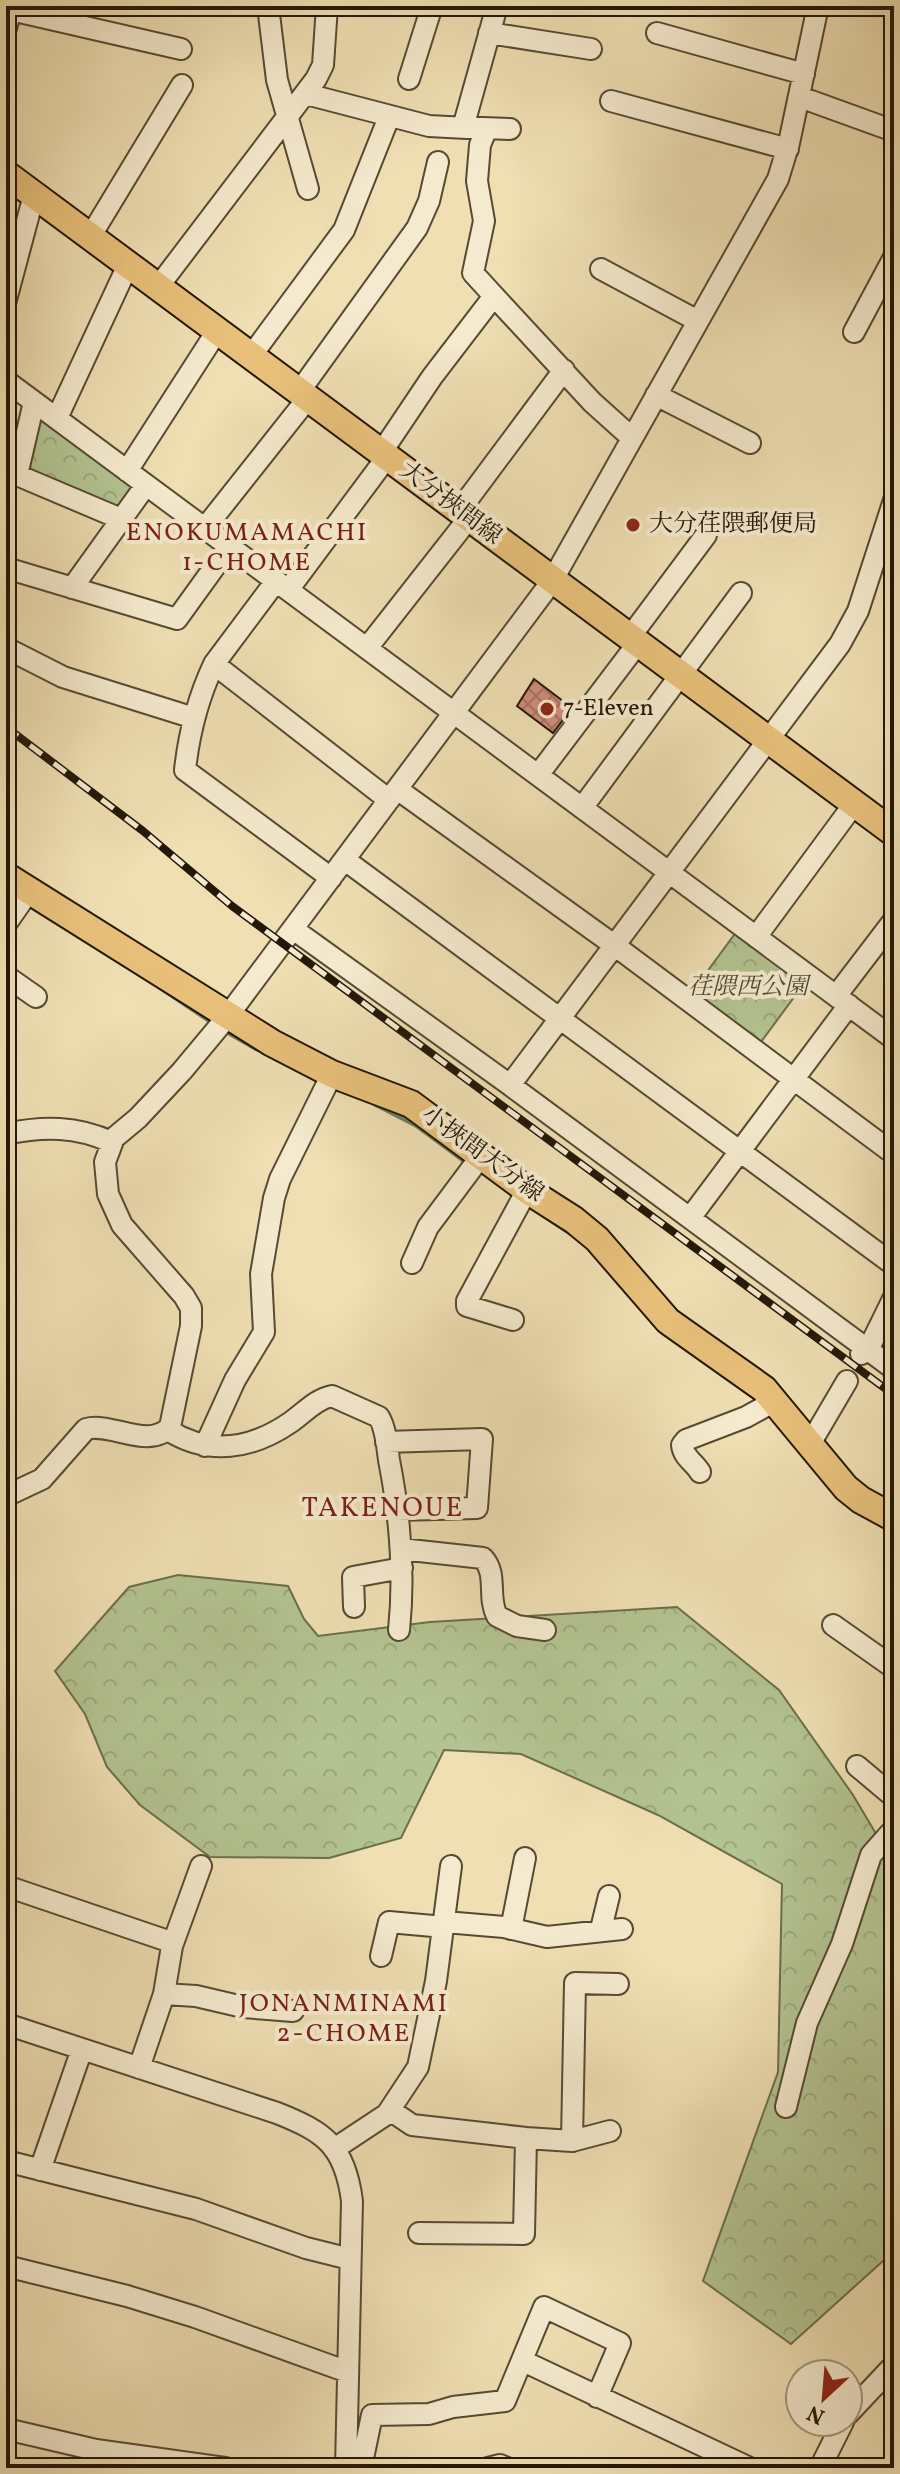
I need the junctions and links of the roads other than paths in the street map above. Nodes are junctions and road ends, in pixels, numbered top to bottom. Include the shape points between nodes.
1 (268, 6) edge
2 (327, 6) edge
3 (432, 6) edge
4 (497, 6) edge
5 (818, 6) edge
6 (10, 15) edge
7 (489, 33) junction
8 (657, 33) dead end
9 (181, 49) dead end
10 (591, 49) dead end
11 (804, 74) junction
12 (409, 79) dead end
13 (182, 85) dead end
14 (306, 94) junction
15 (800, 97) junction
16 (611, 101) dead end
17 (389, 117) junction
18 (287, 118) junction
19 (475, 128) junction
20 (510, 129) dead end
21 (894, 131) edge
22 (788, 149) junction
23 (438, 162) dead end
24 (6, 174) edge
25 (308, 189) dead end
26 (34, 195) junction
27 (90, 237) junction
28 (894, 257) edge
29 (128, 265) junction
30 (601, 269) dead end
31 (158, 287) junction
32 (494, 296) junction
33 (6, 300) edge
34 (698, 321) junction
35 (217, 331) junction
36 (854, 332) dead end
37 (251, 356) junction
38 (564, 370) junction
39 (6, 381) edge
40 (304, 395) junction
41 (656, 395) junction
42 (34, 402) junction
43 (57, 418) junction
44 (632, 438) junction
45 (750, 443) dead end
46 (384, 455) junction
47 (127, 471) junction
48 (146, 485) junction
49 (894, 500) edge
50 (464, 514) junction
51 (121, 519) junction
52 (205, 528) junction
53 (706, 535) dead end
54 (229, 547) junction
55 (6, 568) edge
56 (552, 581) junction
57 (282, 585) junction
58 (72, 588) junction
59 (741, 593) dead end
60 (634, 640) junction
61 (6, 648) edge
62 (367, 648) junction
63 (214, 664) junction
64 (681, 675) junction
65 (454, 713) junction
66 (194, 718) junction
67 (768, 740) junction
68 (538, 775) junction
69 (393, 794) junction
70 (854, 804) junction
71 (582, 808) junction
72 (894, 833) edge
73 (345, 860) junction
74 (668, 872) junction
75 (6, 876) edge
76 (331, 878) junction
77 (29, 891) junction
78 (894, 920) edge
79 (6, 924) edge
80 (293, 929) junction
81 (756, 937) junction
82 (614, 945) junction
83 (6, 976) edge
84 (36, 997) dead end
85 (842, 1000) junction
86 (227, 1017) junction
87 (561, 1018) junction
88 (894, 1039) edge
89 (332, 1074) junction
90 (793, 1079) junction
91 (510, 1085) junction
92 (6, 1134) edge
93 (111, 1142) junction
94 (740, 1151) junction
95 (894, 1154) edge
96 (481, 1156) junction
97 (527, 1190) junction
98 (690, 1218) junction
99 (412, 1263) dead end
100 (894, 1265) edge
101 (894, 1297) edge
102 (513, 1320) dead end
103 (865, 1352) junction
104 (894, 1369) edge
105 (847, 1381) dead end
106 (775, 1401) junction
107 (168, 1430) junction
108 (386, 1442) junction
109 (810, 1444) junction
110 (205, 1446) junction
111 (700, 1472) dead end
112 (6, 1496) edge
113 (397, 1510) junction
114 (894, 1518) edge
115 (402, 1559) junction
116 (354, 1607) dead end
117 (833, 1625) dead end
118 (399, 1630) dead end
119 (545, 1630) dead end
120 (894, 1668) edge
121 (857, 1766) dead end
122 (894, 1797) edge
123 (894, 1829) edge
124 (525, 1858) dead end
125 (201, 1866) dead end
126 (451, 1866) dead end
127 (6, 1886) edge
128 (609, 1896) dead end
129 (445, 1924) junction
130 (511, 1929) junction
131 (172, 1946) junction
132 (381, 1956) dead end
133 (618, 1984) dead end
134 (164, 1994) junction
135 (293, 2011) dead end
136 (6, 2024) edge
137 (82, 2049) junction
138 (139, 2068) junction
139 (786, 2107) dead end
140 (390, 2110) junction
141 (610, 2131) dead end
142 (526, 2138) junction
143 (572, 2141) junction
144 (334, 2149) junction
145 (6, 2161) edge
146 (40, 2170) junction
147 (419, 2233) dead end
148 (350, 2259) junction
149 (6, 2266) edge
150 (523, 2361) junction
151 (893, 2367) edge
152 (348, 2372) junction
153 (597, 2397) junction
154 (864, 2397) edge
155 (6, 2429) edge
156 (835, 2438) edge
157 (225, 2468) edge
158 (346, 2468) edge
159 (361, 2468) edge
160 (488, 2468) edge
161 (507, 2468) edge
162 (750, 2468) edge
163 (820, 2468) edge

1 - 18 street
2 - 14 street via 323,65
3 - 12 street
4 - 7 street
5 - 11 street
6 - 9 street
7 - 10 street
7 - 19 street via 464,124
8 - 11 street
11 - 15 street
13 - 27 street
14 - 17 street
14 - 18 street
15 - 21 street
15 - 22 street
16 - 22 street
17 - 19 street
17 - 37 street via 344,230
18 - 25 street
18 - 31 street
19 - 20 street
19 - 32 street via 485,133 477,181 484,221 473,273
22 - 34 street via 772,190
23 - 40 street via 417,228
24 - 26 main road, 大分挾間線
26 - 27 main road, 大分挾間線
26 - 33 street
27 - 29 main road, 大分挾間線
28 - 36 street
29 - 31 main road, 大分挾間線
29 - 43 street
30 - 34 street
31 - 35 main road, 大分挾間線
32 - 38 street
32 - 46 street via 432,377
34 - 41 street
35 - 37 main road, 大分挾間線
35 - 47 street
37 - 40 main road, 大分挾間線
38 - 44 street
38 - 50 street
39 - 42 street
40 - 46 main road, 大分挾間線
40 - 52 street
41 - 44 street
41 - 45 street
42 - 43 street
42 - 51 street via 17,475
43 - 47 street
44 - 56 street
46 - 50 main road, 大分挾間線
46 - 57 street
47 - 48 street
48 - 51 street
48 - 52 street
49 - 67 street via 848,632
50 - 56 main road, 大分挾間線
50 - 62 street
51 - 58 street
52 - 54 street
53 - 60 street
54 - 57 street
54 - 58 street via 177,619
55 - 58 street
56 - 60 main road, 大分挾間線
56 - 65 street
57 - 62 street
57 - 63 street
59 - 64 street
60 - 64 main road, 大分挾間線
60 - 68 street
61 - 66 street via 63,677
62 - 65 street
63 - 66 street
63 - 69 street
64 - 67 main road, 大分挾間線
64 - 71 street
65 - 68 street
65 - 69 street
66 - 76 street via 185,770
67 - 70 main road, 大分挾間線
67 - 74 street
68 - 71 street
69 - 73 street
69 - 82 street
70 - 72 main road, 大分挾間線
70 - 81 street
71 - 74 street
73 - 76 street
73 - 87 street
74 - 81 street
74 - 82 street
75 - 77 main road, 小挾間大分線
76 - 80 street
77 - 79 street
77 - 86 main road, 小挾間大分線
78 - 85 street
80 - 86 street
80 - 91 street
81 - 85 street
82 - 87 street
82 - 90 street
83 - 84 street
85 - 88 street
85 - 90 street
86 - 89 main road, 小挾間大分線
86 - 93 street
87 - 91 street
87 - 94 street
89 - 96 main road, 小挾間大分線 via 411,1104
89 - 110 street via 274,1198 261,1274 264,1332
90 - 94 street
90 - 95 street
91 - 98 street
92 - 93 street via 80,1130
93 - 107 street via 105,1173 116,1216 191,1308 190,1336
94 - 98 street
94 - 100 street
96 - 97 main road, 小挾間大分線
96 - 99 street via 428,1227
97 - 102 street via 467,1301 467,1306
97 - 106 main road, 小挾間大分線 via 585,1228 668,1321
98 - 103 street
101 - 103 street
103 - 104 street
105 - 109 street
106 - 109 main road, 小挾間大分線
106 - 111 street via 686,1440 685,1456
107 - 110 street
107 - 112 street via 140,1436 86,1429 42,1479
108 - 110 street via 379,1417 332,1396 260,1439 242,1446
108 - 113 street
108 - 113 street via 482,1439 477,1508
109 - 114 main road, 小挾間大分線 via 854,1495
113 - 115 street
115 - 116 street via 353,1577
115 - 118 street
115 - 119 street via 483,1558 491,1570 497,1616
117 - 120 street
121 - 122 street
123 - 139 street via 867,1866 842,1944 807,2023
124 - 130 street
125 - 131 street
126 - 129 street
127 - 131 street
128 - 130 street via 611,1929 547,1937
129 - 130 street
129 - 132 street via 389,1922
129 - 140 street via 421,2058
131 - 134 street
133 - 143 street via 575,1983
134 - 135 street
134 - 138 street
136 - 137 street
137 - 138 street
137 - 146 street
138 - 144 street via 306,2125
140 - 142 street via 412,2125
140 - 144 street
141 - 143 street
142 - 143 street
142 - 147 street via 524,2234
144 - 148 street via 350,2189
145 - 146 street
146 - 148 street via 196,2209
148 - 152 street
149 - 152 street via 181,2313
150 - 153 street
150 - 153 street via 544,2307 620,2343
150 - 159 street via 505,2401 429,2414 372,2415
151 - 154 street
152 - 158 street
153 - 162 street
155 - 157 street via 96,2450
156 - 163 street
160 - 161 street

